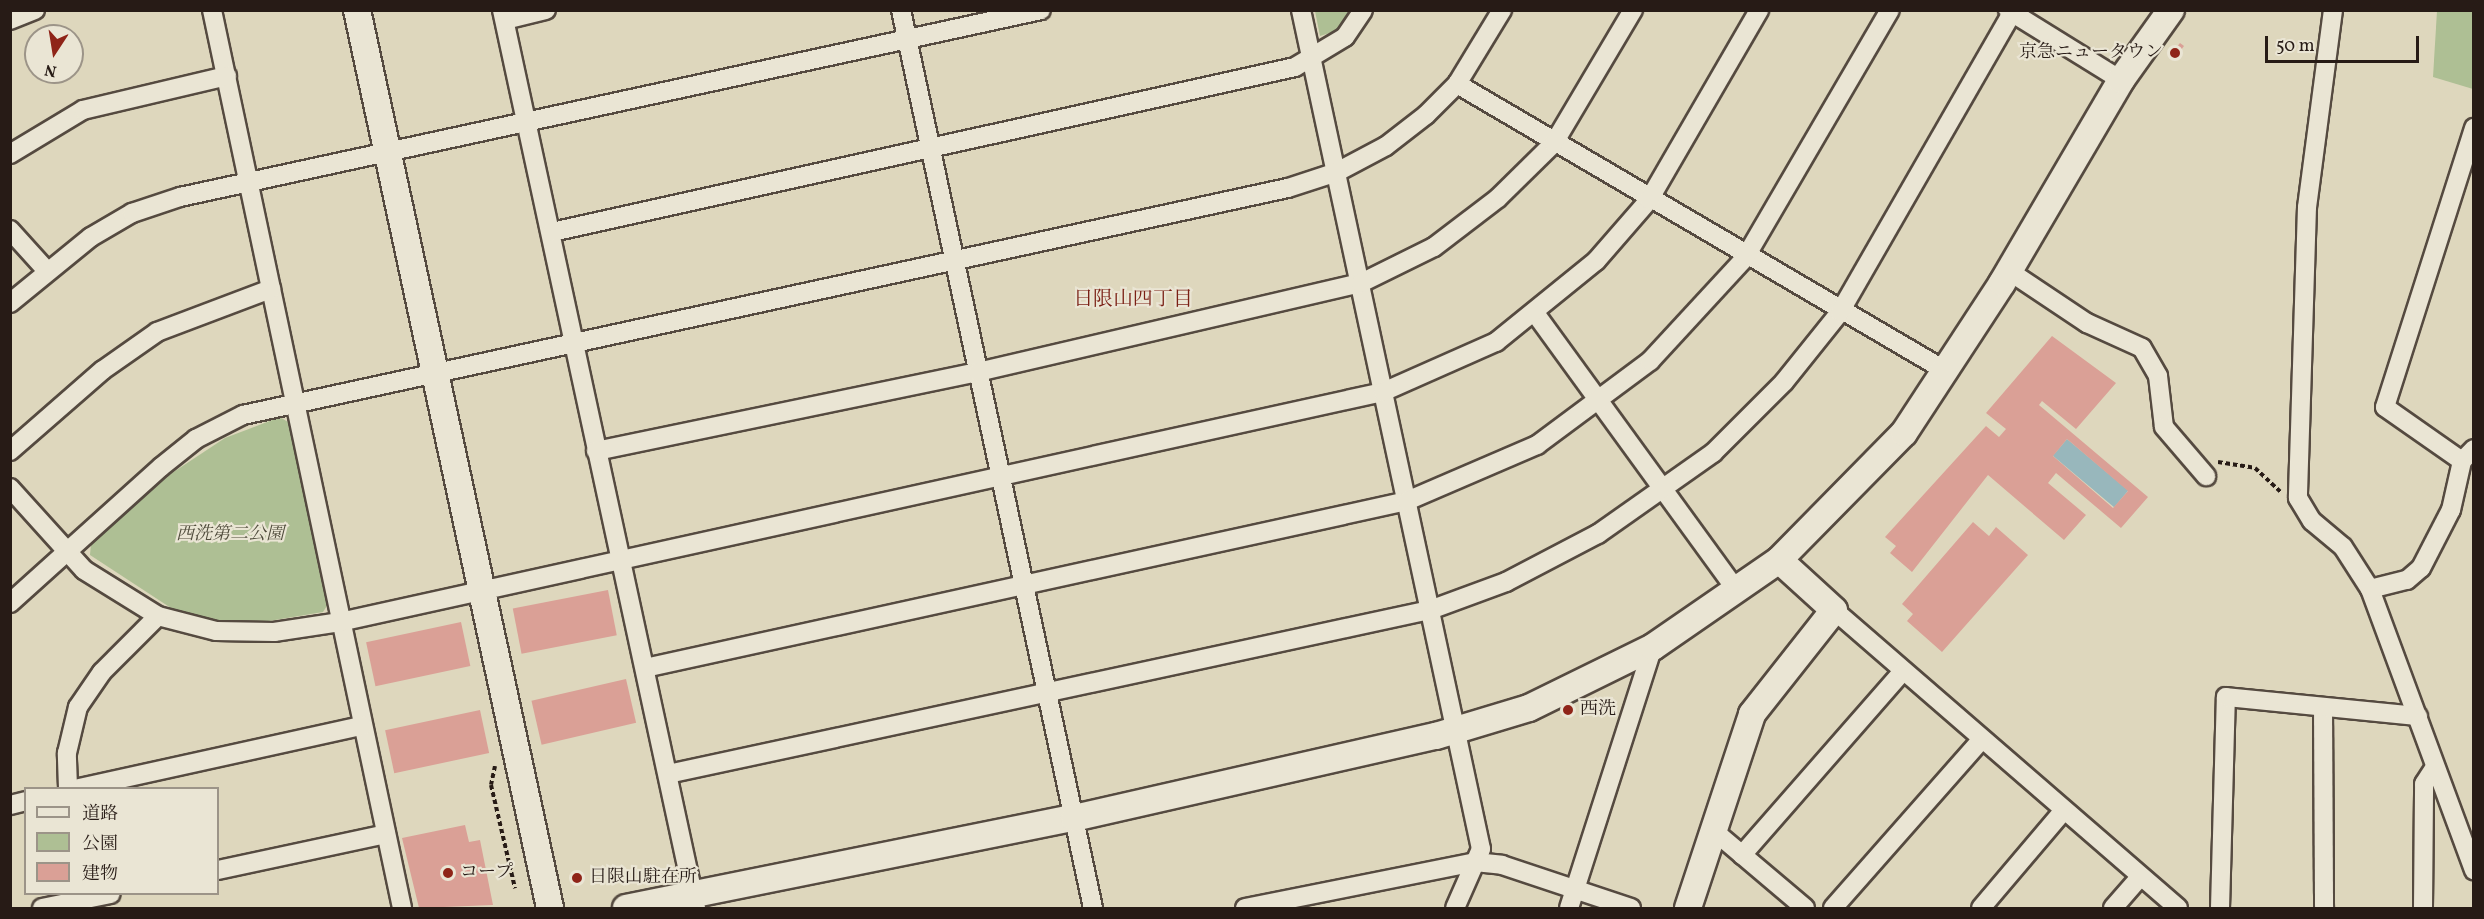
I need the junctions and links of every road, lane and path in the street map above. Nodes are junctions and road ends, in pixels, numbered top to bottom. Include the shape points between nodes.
1 (35, 10) edge
2 (212, 10) edge
3 (357, 10) edge
4 (546, 10) edge
5 (901, 10) edge
6 (1041, 10) edge
7 (1301, 10) edge
8 (1363, 10) edge
9 (1502, 10) edge
10 (1633, 10) edge
11 (1759, 10) edge
12 (1890, 10) edge
13 (2171, 10) edge
14 (2333, 10) edge
15 (2012, 11) edge
16 (504, 15) edge
17 (10, 20) edge
18 (907, 40) junction
19 (1311, 59) junction
20 (226, 76) junction
21 (2121, 80) junction
22 (1457, 84) junction
23 (528, 124) junction
24 (2474, 129) edge
25 (1554, 143) junction
26 (388, 150) junction
27 (930, 150) junction
28 (10, 154) edge
29 (1337, 172) junction
30 (250, 185) junction
31 (1649, 200) junction
32 (10, 230) edge
33 (552, 232) junction
34 (1746, 258) junction
35 (954, 259) junction
36 (47, 271) junction
37 (2009, 271) junction
38 (1361, 283) junction
39 (271, 289) junction
40 (10, 303) edge
41 (1840, 312) junction
42 (1534, 313) junction
43 (573, 343) junction
44 (1946, 371) junction
45 (978, 372) junction
46 (435, 374) junction
47 (1383, 392) junction
48 (296, 400) junction
49 (1599, 403) junction
50 (10, 451) edge
51 (596, 451) junction
52 (2468, 455) edge
53 (2206, 476) joint
54 (999, 477) junction
55 (10, 488) edge
56 (1664, 490) junction
57 (2298, 498) junction
58 (1407, 501) junction
59 (68, 552) junction
60 (621, 560) junction
61 (1779, 560) junction
62 (1023, 586) junction
63 (481, 589) junction
64 (2370, 589) junction
65 (1737, 591) junction
66 (10, 603) edge
67 (1430, 610) junction
68 (1834, 610) junction
69 (158, 616) junction
70 (340, 622) junction
71 (1653, 647) junction
72 (645, 668) junction
73 (1903, 671) junction
74 (1046, 692) junction
75 (2324, 707) junction
76 (2418, 716) junction
77 (362, 726) junction
78 (1457, 730) junction
79 (1981, 740) junction
80 (2435, 767) junction
81 (668, 774) junction
82 (68, 787) edge
83 (88, 787) edge
84 (2064, 810) junction
85 (1074, 818) junction
86 (1714, 831) junction
87 (386, 834) junction
88 (1742, 855) junction
89 (1475, 862) junction
90 (219, 870) edge
91 (2474, 870) edge
92 (2140, 877) junction
93 (1575, 890) junction
94 (106, 895) edge
95 (694, 902) edge
96 (42, 909) edge
97 (402, 909) edge
98 (550, 909) edge
99 (626, 909) edge
100 (1093, 909) edge
101 (1245, 909) edge
102 (1455, 909) edge
103 (1569, 909) edge
104 (1631, 909) edge
105 (1688, 909) edge
106 (1806, 909) edge
107 (1833, 909) edge
108 (1981, 909) edge
109 (2113, 909) edge
110 (2178, 909) edge
111 (2220, 909) edge
112 (2325, 909) edge
113 (2423, 909) edge

1 - 17 street
2 - 20 street
3 - 26 street
4 - 16 street
5 - 18 street
6 - 18 street
7 - 19 street
8 - 19 street via 1345,37
9 - 22 street
10 - 25 street
11 - 31 street
12 - 34 street
13 - 21 street
14 - 57 street via 2307,207
15 - 21 street
15 - 41 street
16 - 23 street
18 - 23 street
18 - 27 street
19 - 27 street
19 - 29 street
20 - 28 street via 83,110
20 - 30 street
21 - 37 street
22 - 25 street
22 - 29 street via 1386,146
23 - 26 street
23 - 33 street
24 - 52 street via 2385,407
25 - 31 street
25 - 38 street via 1498,198 1434,247
26 - 30 street
26 - 46 street
27 - 33 street
27 - 35 street
29 - 35 street via 1288,188
29 - 38 street
30 - 36 street via 180,197 132,213
30 - 39 street
31 - 34 street
31 - 42 street via 1596,261
32 - 36 street
33 - 43 street
34 - 41 street
34 - 49 street via 1650,361
35 - 43 street
35 - 45 street
36 - 40 street
37 - 44 street
37 - 53 street via 2087,323 2142,348 2158,376 2164,427
38 - 45 street
38 - 47 street
39 - 48 street
39 - 50 street via 157,332 103,370
41 - 44 street
41 - 56 street via 1776,390 1713,453
42 - 47 street via 1496,342
42 - 49 street
43 - 46 street
43 - 51 street
44 - 61 street via 1904,433
45 - 51 street
45 - 54 street
46 - 48 street
46 - 63 street
47 - 54 street
47 - 58 street
48 - 59 street via 243,415 196,439
48 - 70 street
49 - 56 street
49 - 58 street via 1537,445
51 - 60 street
52 - 64 street via 2451,510 2421,568 2407,580
53 - 57 path via 2220,461 2255,468 2288,498
54 - 60 street
54 - 62 street
55 - 59 street
56 - 65 street
56 - 67 street via 1598,534 1506,582
57 - 64 street via 2312,521 2343,547
58 - 62 street
58 - 67 street
59 - 66 street
59 - 69 street via 84,570
60 - 63 street
60 - 72 street
61 - 65 street
61 - 68 street
62 - 72 street
62 - 74 street
63 - 70 street
63 - 98 street
64 - 76 street
65 - 71 street
67 - 74 street
67 - 78 street
68 - 73 street
68 - 86 street via 1759,699
69 - 70 street via 216,631 273,632
69 - 82 street via 102,672 78,707 67,753
70 - 77 street
71 - 78 street via 1529,708
71 - 93 street
72 - 81 street
73 - 79 street
73 - 88 street
74 - 81 street
74 - 85 street
75 - 76 street
75 - 111 street via 2226,697
75 - 112 street
76 - 80 street
77 - 83 street
77 - 87 street
78 - 85 street
78 - 89 street via 1481,849
79 - 84 street
79 - 107 street
80 - 91 street
80 - 113 street via 2424,784
81 - 95 street
84 - 92 street
84 - 108 street
85 - 95 street
85 - 100 street
86 - 88 street
86 - 105 street
87 - 90 street
87 - 97 street
88 - 106 street
89 - 93 street via 1502,865
89 - 101 street
89 - 102 street
92 - 109 street
92 - 110 street
93 - 103 street
93 - 104 street
94 - 96 street
95 - 99 street

